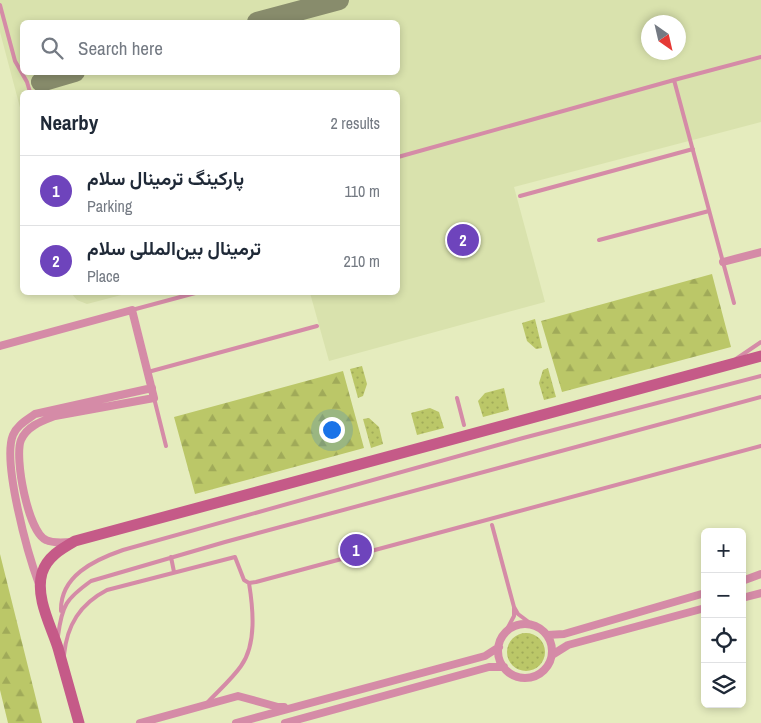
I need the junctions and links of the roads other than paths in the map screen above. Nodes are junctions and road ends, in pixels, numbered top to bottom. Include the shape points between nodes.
1 (0, 5) edge
2 (761, 57) edge
3 (20, 70) edge
4 (23, 75) edge
5 (674, 80) junction
6 (29, 90) edge
7 (693, 149) junction
8 (400, 156) edge
9 (520, 196) dead end
10 (709, 210) junction
11 (599, 240) dead end
12 (761, 252) edge
13 (723, 262) junction
14 (188, 295) edge
15 (734, 303) dead end
16 (132, 310) junction
17 (317, 326) dead end
18 (761, 342) edge
19 (0, 346) edge
20 (761, 356) edge
21 (728, 364) junction
22 (148, 372) junction
23 (761, 376) edge
24 (152, 388) junction
25 (761, 397) edge
26 (154, 398) junction
27 (457, 398) dead end
28 (464, 425) dead end
29 (166, 446) dead end
30 (761, 446) edge
31 (492, 525) dead end
32 (75, 542) junction
33 (171, 557) junction
34 (174, 572) junction
35 (761, 574) edge
36 (746, 580) edge
37 (249, 583) junction
38 (41, 589) junction
39 (761, 593) edge
40 (701, 594) edge
41 (746, 597) edge
42 (514, 607) junction
43 (701, 609) edge
44 (61, 611) junction
45 (534, 626) junction
46 (505, 633) junction
47 (547, 635) junction
48 (57, 646) junction
49 (499, 647) junction
50 (552, 655) junction
51 (63, 667) junction
52 (504, 667) junction
53 (204, 706) junction
54 (296, 706) junction
55 (79, 723) edge
56 (140, 723) edge
57 (236, 723) edge
58 (285, 723) edge

1 - 3 lane
2 - 5 lane
4 - 6 lane
5 - 7 lane
5 - 8 lane
7 - 9 lane
7 - 10 lane
10 - 11 lane
10 - 13 lane
12 - 13 street
13 - 15 lane
14 - 16 lane
16 - 19 street
16 - 22 street
17 - 22 lane
18 - 21 lane
20 - 21 street
21 - 32 street
22 - 24 street
23 - 44 lane via 523,438 123,550 100,558 83,569 61,597
24 - 26 street
24 - 38 street via 35,414 21,423 13,435 10,465 31,563
25 - 33 lane
26 - 29 lane
26 - 32 street via 55,416 27,430 21,439 18,463 33,526 45,540
27 - 28 lane
30 - 37 lane
31 - 42 lane
32 - 38 street via 46,564
33 - 34 lane
33 - 44 lane via 91,581 74,593
34 - 37 lane via 235,556 240,574
34 - 51 lane via 107,590 94,597 76,616 69,630
35 - 36 street
37 - 53 lane via 252,622 246,656
38 - 48 street via 47,622
39 - 41 street
40 - 47 street via 564,634
42 - 45 lane
42 - 46 lane via 514,616
43 - 50 street via 568,645
44 - 48 lane
45 - 46 street via 518,625
45 - 47 street
46 - 49 street
47 - 50 street
48 - 51 street
49 - 52 street via 498,654
49 - 54 street via 485,656
50 - 52 street via 544,670 527,678 510,673
51 - 55 street
52 - 58 street via 489,667
53 - 54 street via 238,696 278,708
53 - 56 street
54 - 57 street

